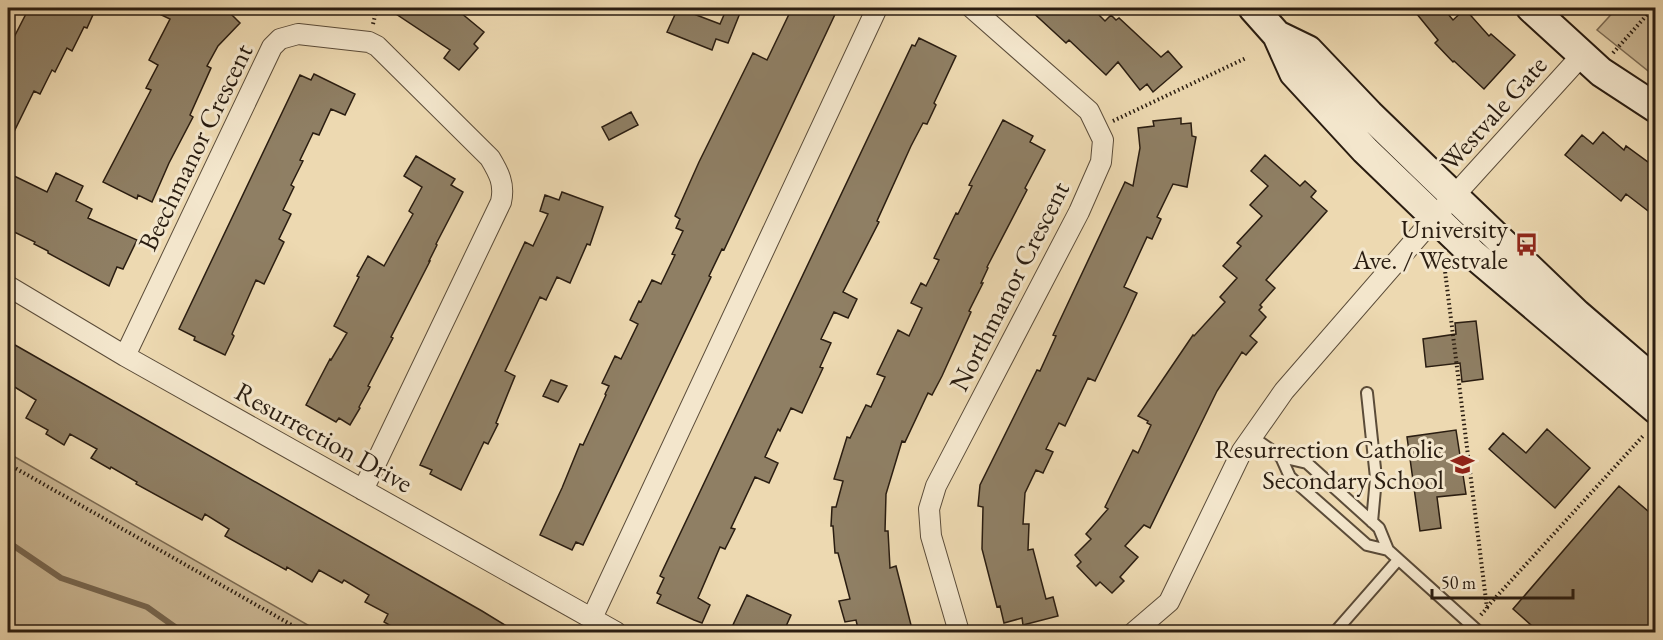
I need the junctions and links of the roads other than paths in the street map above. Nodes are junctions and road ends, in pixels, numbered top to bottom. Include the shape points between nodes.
1 (877, 8) edge
2 (972, 8) edge
3 (1253, 8) edge
4 (1531, 8) edge
5 (1582, 55) junction
6 (1656, 108) edge
7 (1444, 207) junction
8 (8, 286) edge
9 (125, 356) junction
10 (1656, 382) edge
11 (1367, 393) dead end
12 (1656, 409) edge
13 (1251, 436) junction
14 (1281, 457) junction
15 (363, 490) junction
16 (1372, 522) junction
17 (1388, 550) junction
18 (1398, 560) junction
19 (592, 618) junction
20 (1476, 629) edge
21 (616, 633) edge
22 (959, 633) edge
23 (1134, 633) edge
24 (1335, 633) edge

1 - 19 street
2 - 22 street, Northmanor Crescent via 1089,111 1103,140 1101,162 1079,212 936,486 929,509 931,536
3 - 7 main road via 1276,34 1294,73 1365,150
4 - 5 main road
5 - 6 main road
5 - 7 street, Westvale Gate
7 - 10 main road
7 - 12 main road via 1474,255
7 - 13 street via 1284,391
8 - 9 street, Resurrection Drive
9 - 15 street, Resurrection Drive
9 - 15 street, Beechmanor Crescent via 272,47 280,39 298,34 377,46 490,158 504,189
11 - 16 lane via 1376,478
13 - 14 lane
13 - 23 street via 1169,602
14 - 16 lane via 1307,463
14 - 17 lane via 1290,477 1367,545
15 - 19 street, Resurrection Drive
16 - 17 lane via 1379,528
17 - 18 lane
18 - 20 lane
18 - 24 lane
19 - 21 street, Resurrection Drive

